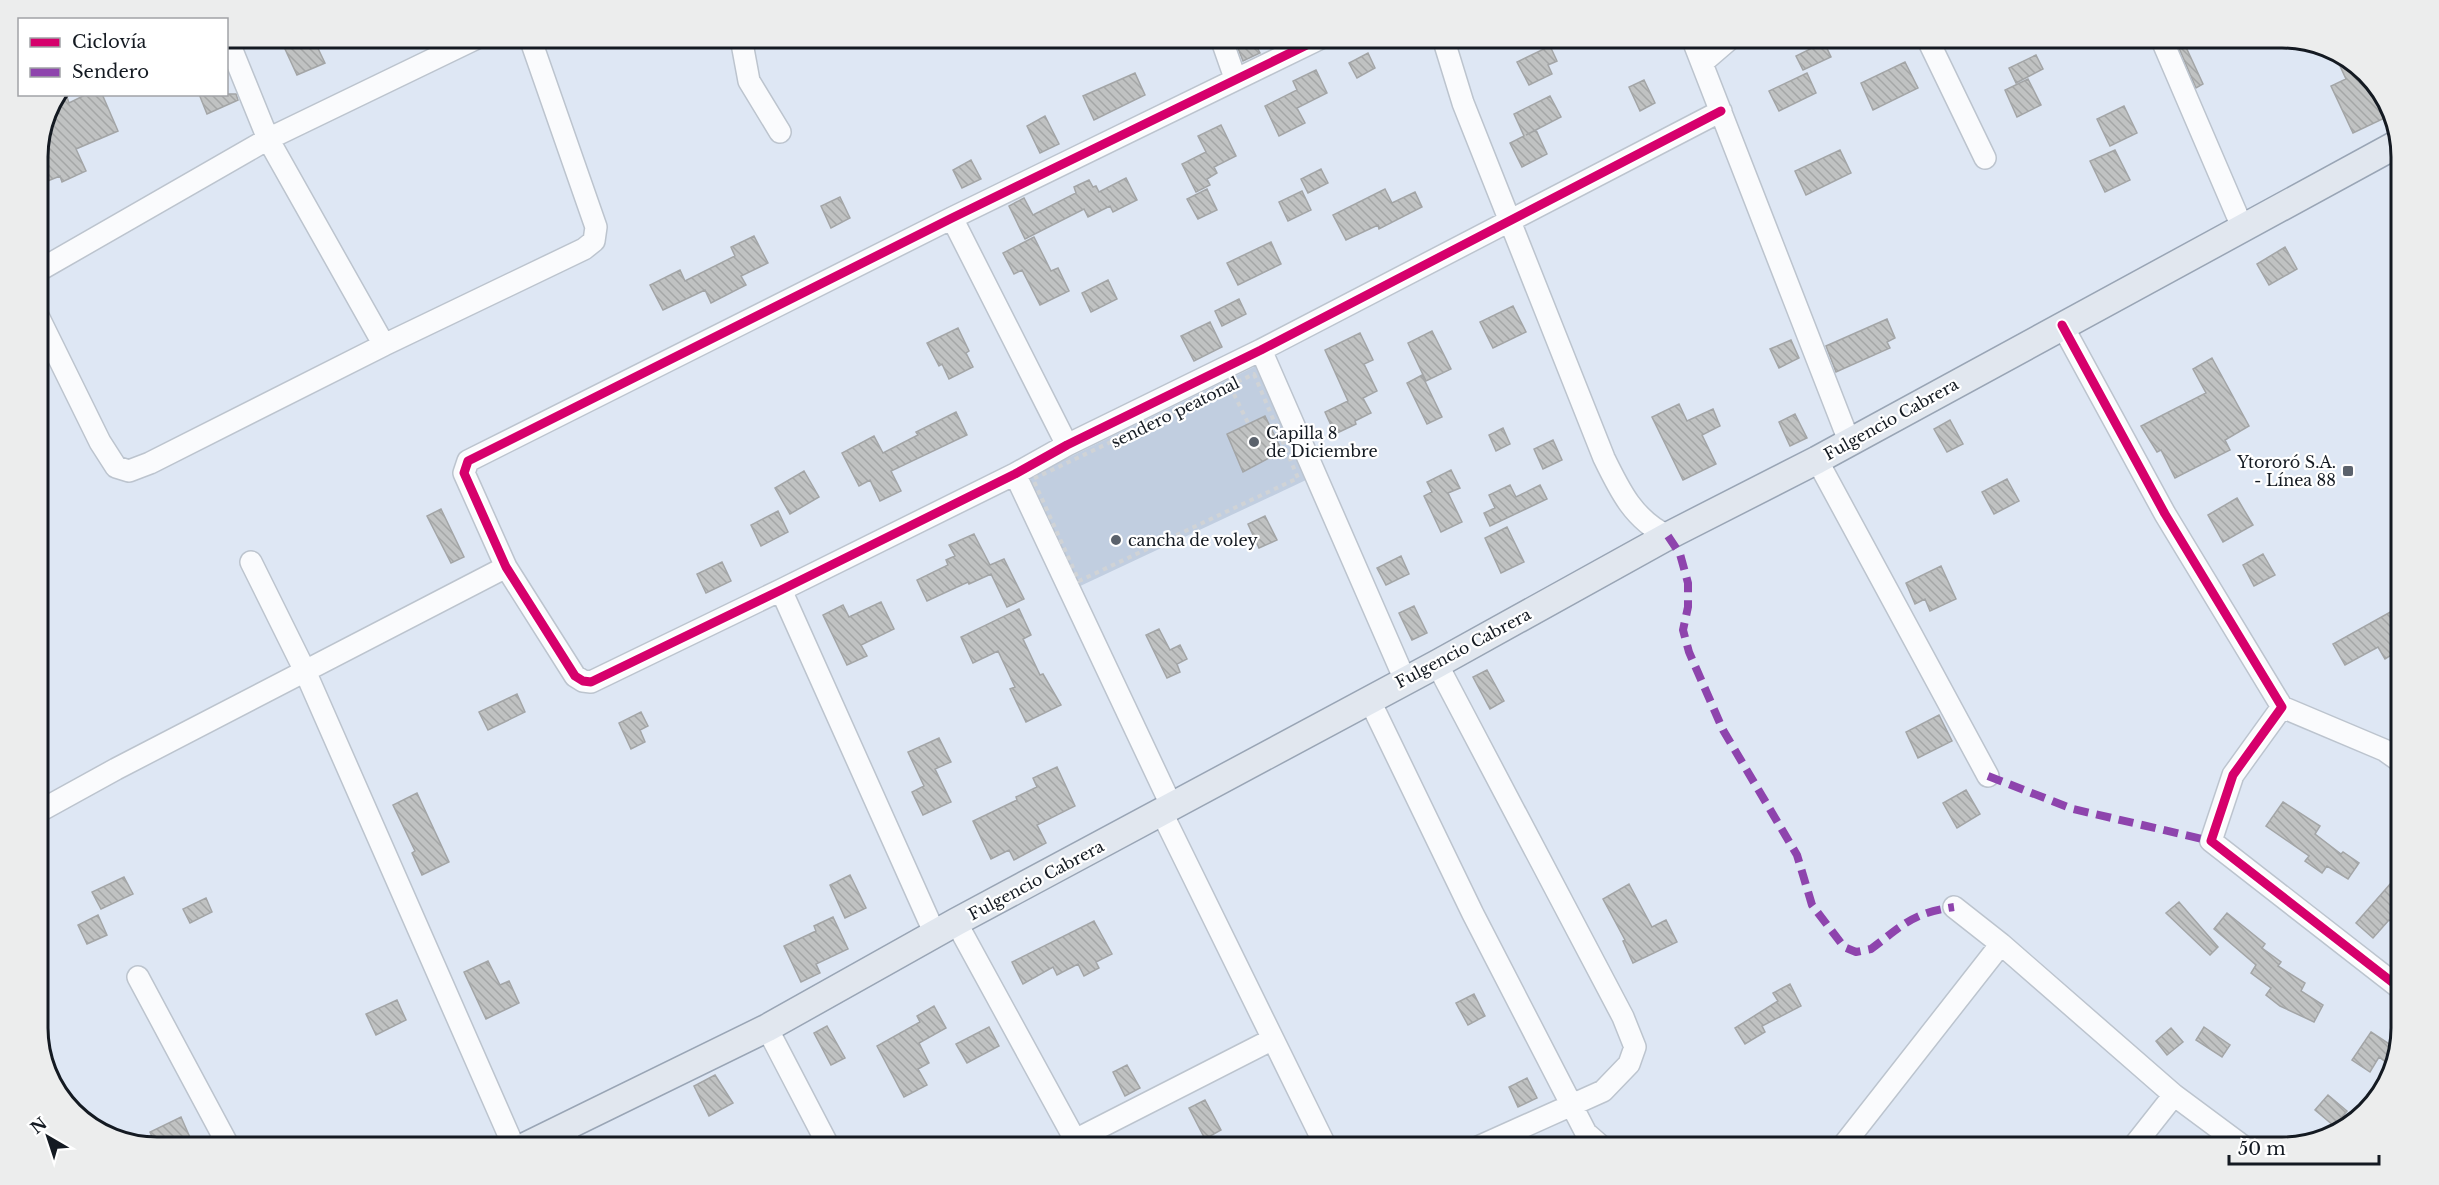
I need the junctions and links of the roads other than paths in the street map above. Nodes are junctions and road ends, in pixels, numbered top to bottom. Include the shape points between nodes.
1 (231, 48) edge
2 (456, 48) edge
3 (534, 48) edge
4 (743, 48) edge
5 (1224, 48) edge
6 (1300, 48) edge
7 (1446, 48) edge
8 (1696, 48) edge
9 (1719, 48) edge
10 (1932, 48) edge
11 (2165, 48) edge
12 (1702, 63) junction
13 (1235, 78) junction
14 (1721, 111) junction
15 (780, 132) dead end
16 (268, 139) junction
17 (2391, 147) edge
18 (1985, 158) dead end
19 (952, 218) junction
20 (1510, 221) junction
21 (2243, 229) junction
22 (48, 265) edge
23 (2062, 325) junction
24 (48, 336) edge
25 (384, 345) junction
26 (1261, 350) junction
27 (1850, 441) junction
28 (1067, 445) junction
29 (1817, 460) junction
30 (1015, 474) junction
31 (1668, 536) junction
32 (251, 562) dead end
33 (506, 567) junction
34 (781, 590) junction
35 (1437, 664) junction
36 (305, 671) junction
37 (1405, 680) junction
38 (1369, 699) junction
39 (2282, 707) junction
40 (2391, 756) edge
41 (1988, 776) dead end
42 (48, 807) edge
43 (1167, 810) junction
44 (1954, 907) dead end
45 (946, 928) junction
46 (2001, 944) junction
47 (138, 977) dead end
48 (2391, 980) edge
49 (767, 1029) junction
50 (1273, 1039) junction
51 (2174, 1095) junction
52 (1572, 1106) junction
53 (224, 1137) edge
54 (509, 1137) edge
55 (567, 1137) edge
56 (823, 1137) edge
57 (1073, 1137) edge
58 (1090, 1137) edge
59 (1321, 1137) edge
60 (1503, 1137) edge
61 (1579, 1137) edge
62 (1851, 1137) edge
63 (2142, 1137) edge
64 (2229, 1137) edge

1 - 16 street
2 - 16 street
3 - 25 street via 596,226 594,242
4 - 15 street via 749,81
5 - 13 street
6 - 13 street
7 - 20 street via 1463,103
8 - 12 street
9 - 12 street
10 - 18 street
11 - 21 street
12 - 14 street
13 - 19 street
14 - 20 street
14 - 27 street
16 - 22 street
16 - 25 street
17 - 21 main road, Fulgencio Cabrera
19 - 28 street
19 - 33 street via 468,462 464,473
20 - 26 street
20 - 31 street via 1576,392 1622,495 1653,529
21 - 23 main road, Fulgencio Cabrera
23 - 27 main road, Fulgencio Cabrera
23 - 39 street via 2165,514
24 - 25 street via 100,442 116,467 129,471
26 - 28 street
26 - 37 street
27 - 29 main road, Fulgencio Cabrera
28 - 30 street
29 - 31 main road, Fulgencio Cabrera
29 - 41 street
30 - 34 street
30 - 43 street
31 - 35 main road, Fulgencio Cabrera
32 - 36 street
33 - 34 street via 575,676 587,682
33 - 36 street
34 - 45 street
35 - 37 main road, Fulgencio Cabrera
35 - 52 street via 1632,1035 1635,1047 1629,1064 1604,1091
36 - 42 street
36 - 54 street
37 - 38 main road, Fulgencio Cabrera
38 - 43 main road, Fulgencio Cabrera
38 - 52 street via 1473,915
39 - 40 street
39 - 48 street via 2233,775 2211,840
43 - 45 main road, Fulgencio Cabrera
43 - 50 street
44 - 46 street
45 - 49 main road, Fulgencio Cabrera
45 - 57 street
46 - 51 street
46 - 62 street
47 - 53 street
49 - 55 main road, Fulgencio Cabrera
49 - 56 street
50 - 58 street
50 - 59 street
51 - 63 street
51 - 64 street
52 - 60 street
52 - 61 street

